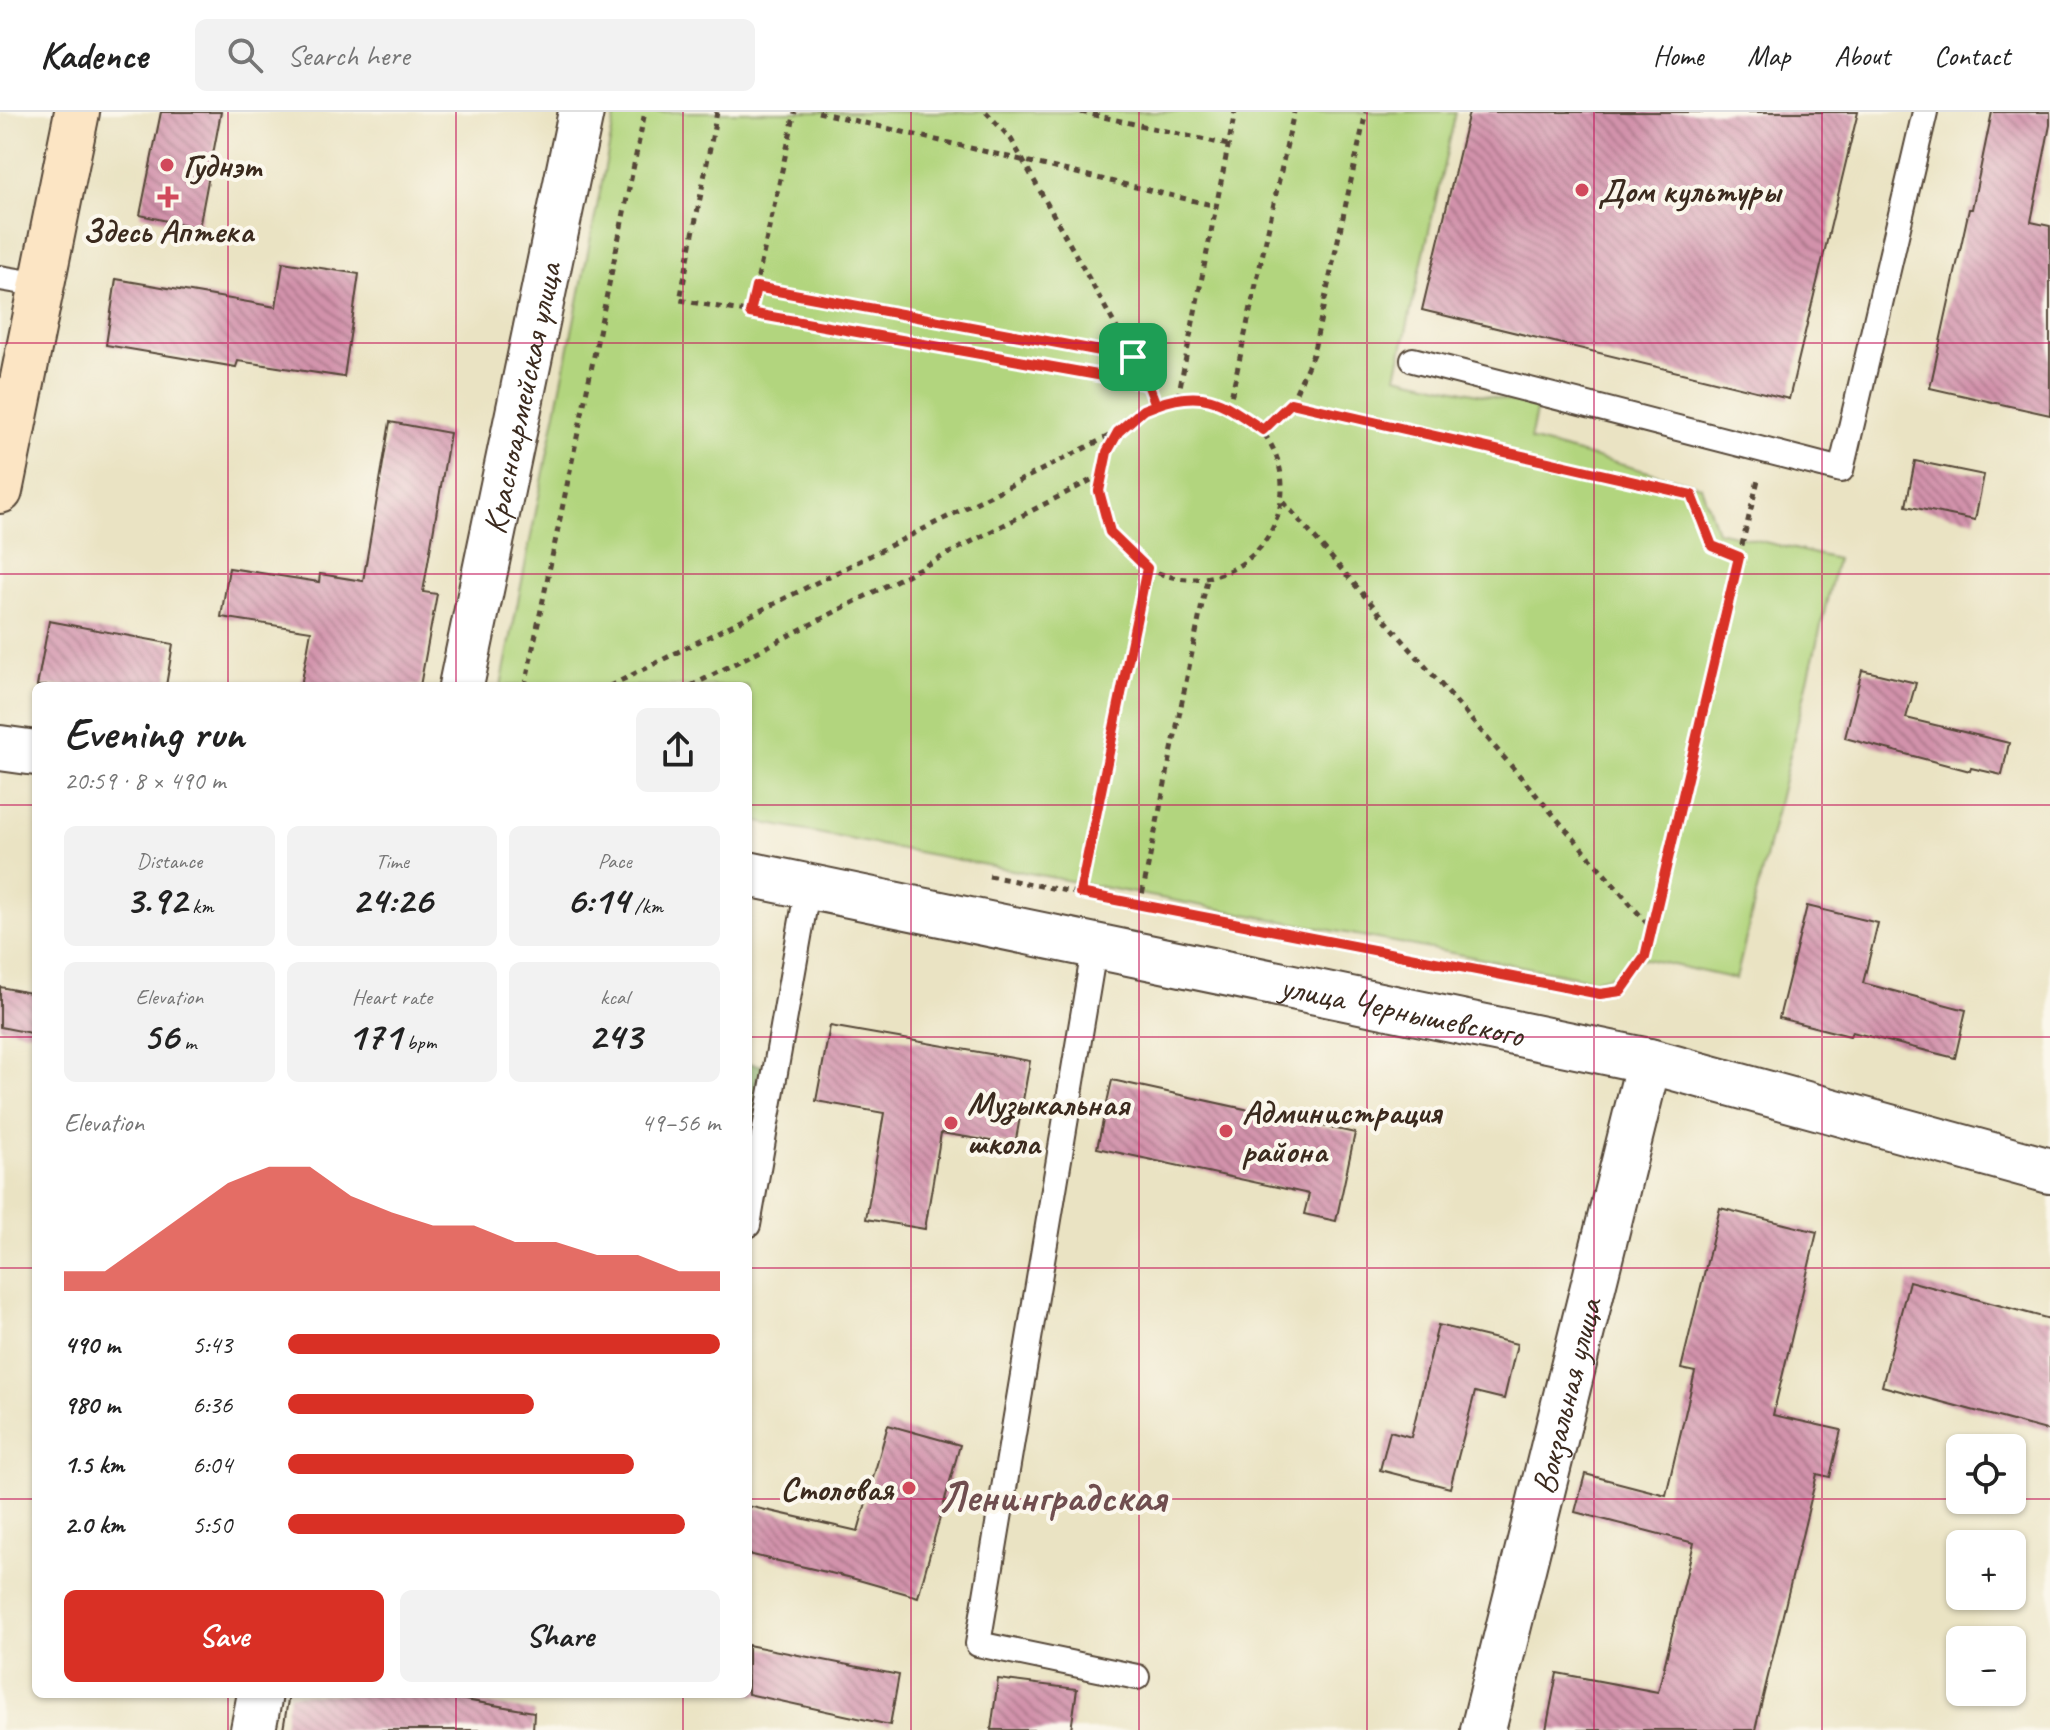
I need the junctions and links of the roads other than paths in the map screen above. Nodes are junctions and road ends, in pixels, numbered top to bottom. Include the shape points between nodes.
1 (77, 112) edge
2 (581, 112) edge
3 (1925, 112) edge
4 (21, 282) edge
5 (1413, 360) dead end
6 (0, 491) edge
7 (462, 682) edge
8 (0, 748) edge
9 (32, 752) edge
10 (752, 875) edge
11 (808, 886) junction
12 (1095, 944) junction
13 (1649, 1061) junction
14 (2050, 1171) edge
15 (752, 1202) edge
16 (1137, 1677) dead end
17 (259, 1698) edge
18 (253, 1730) edge
19 (1483, 1730) edge

1 - 4 street
2 - 7 street, Красноармейская улица
3 - 5 lane via 1841,470
4 - 6 street
8 - 9 street
10 - 11 street, улица Чернышевского
11 - 12 street, улица Чернышевского
11 - 15 lane
12 - 13 street, улица Чернышевского
12 - 16 lane via 978,1644
13 - 14 street, улица Чернышевского
13 - 19 street, Вокзальная улица
17 - 18 street

